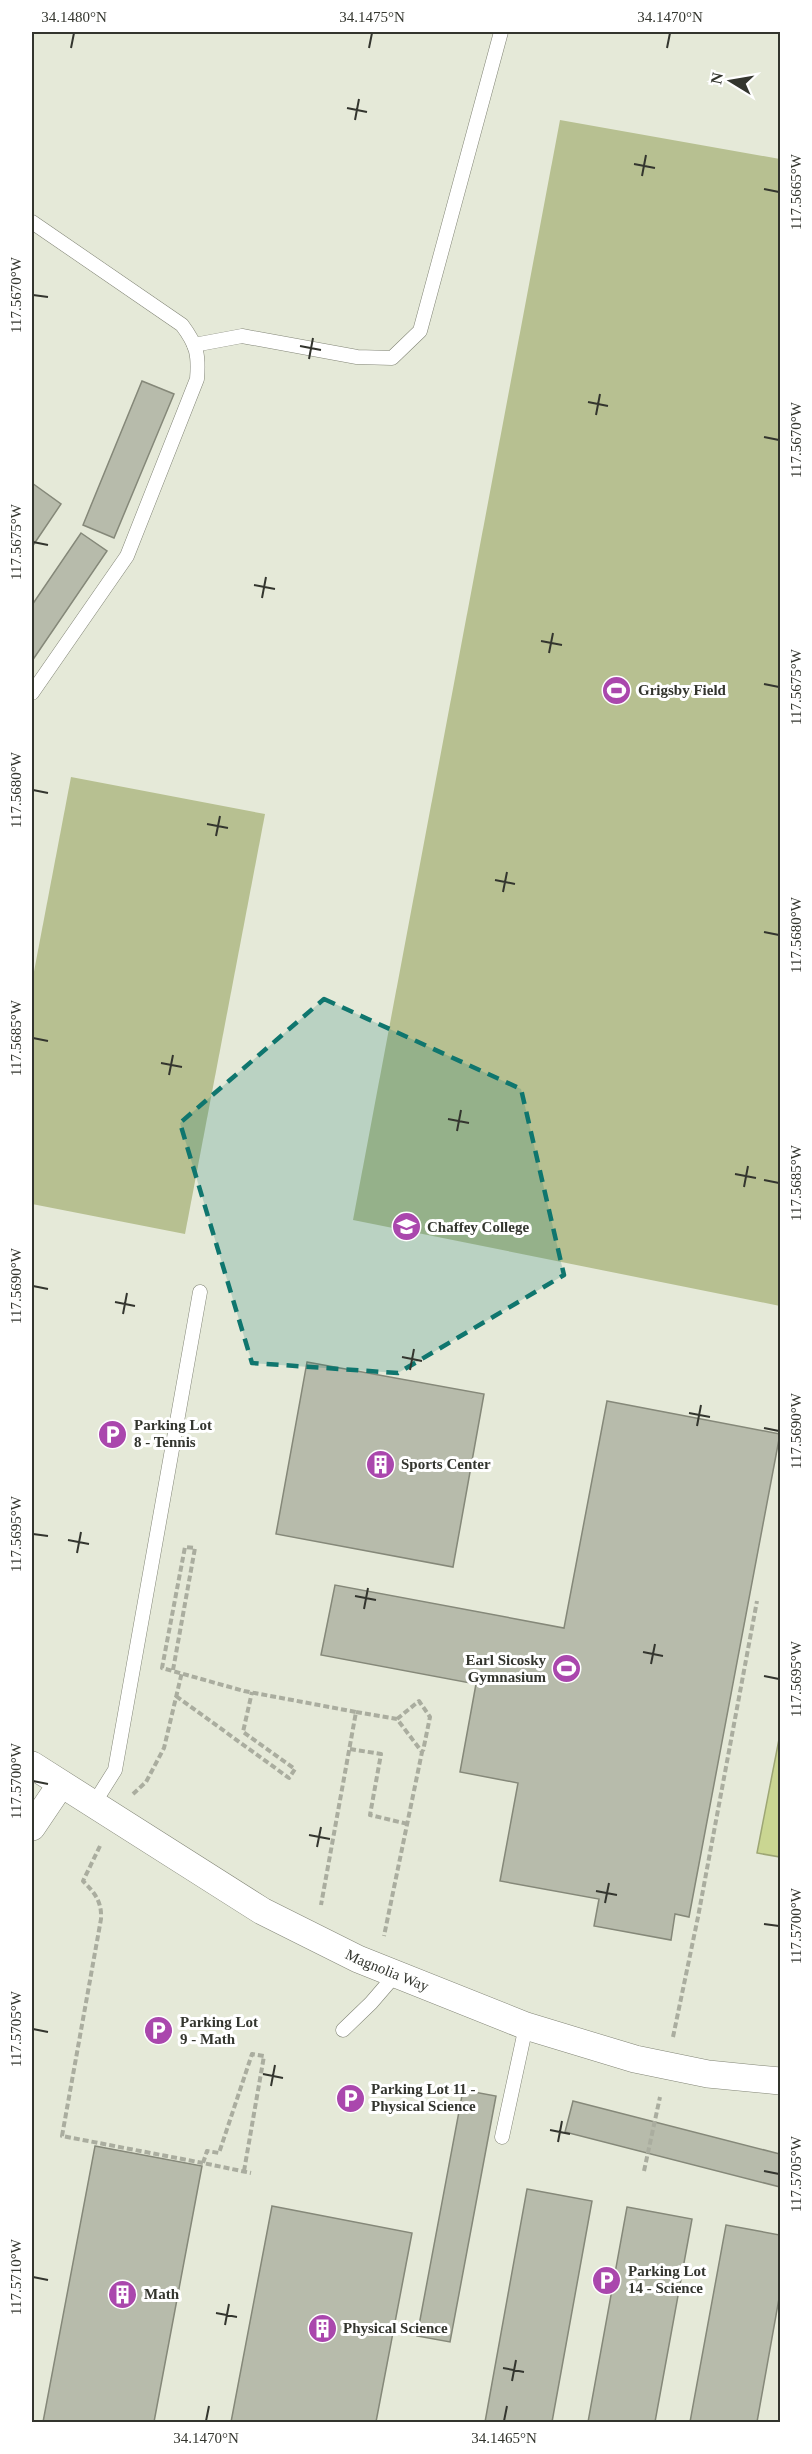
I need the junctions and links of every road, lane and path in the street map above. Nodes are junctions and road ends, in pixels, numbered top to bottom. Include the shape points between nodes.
1 (501, 32) edge
2 (32, 222) edge
3 (194, 345) junction
4 (32, 693) edge
5 (200, 1292) dead end
6 (757, 1602) dead end
7 (173, 1670) junction
8 (182, 1672) junction
9 (252, 1692) junction
10 (176, 1696) junction
11 (356, 1712) junction
12 (397, 1719) junction
13 (350, 1749) junction
14 (422, 1752) junction
15 (32, 1765) edge
16 (61, 1784) junction
17 (93, 1805) junction
18 (117, 1819) junction
19 (408, 1824) junction
20 (32, 1827) edge
21 (321, 1905) dead end
22 (385, 1935) dead end
23 (396, 1974) junction
24 (526, 2026) junction
25 (343, 2030) dead end
26 (667, 2066) junction
27 (780, 2081) edge
28 (502, 2137) dead end
29 (203, 2163) junction
30 (244, 2171) junction
31 (644, 2171) dead end
32 (250, 2173) dead end

1 - 3 lane via 420,331 392,358 357,357 242,336
2 - 3 lane via 182,326
3 - 4 lane via 199,357 198,379 127,556
5 - 17 lane via 115,1770
6 - 26 path
7 - 7 path via 162,1668 185,1547 195,1548
7 - 8 path
8 - 9 path
8 - 10 path
9 - 10 path via 243,1732 295,1769 289,1778
9 - 11 path
10 - 18 path via 164,1748 146,1782
11 - 12 path
11 - 13 path
12 - 14 path
12 - 14 path via 418,1701 430,1717
13 - 19 path via 381,1754 370,1815
13 - 21 path
14 - 19 path
15 - 16 street, Magnolia Way
16 - 17 street, Magnolia Way
16 - 20 street
17 - 18 street, Magnolia Way
18 - 23 street, Magnolia Way via 262,1911
18 - 29 path via 83,1881 102,1909 62,2136
19 - 22 path
23 - 24 street, Magnolia Way
23 - 25 lane
24 - 26 street, Magnolia Way
24 - 28 lane
26 - 27 street, Magnolia Way
26 - 31 path
29 - 30 path
29 - 30 path via 207,2151 219,2153 252,2054 264,2056
30 - 32 path

